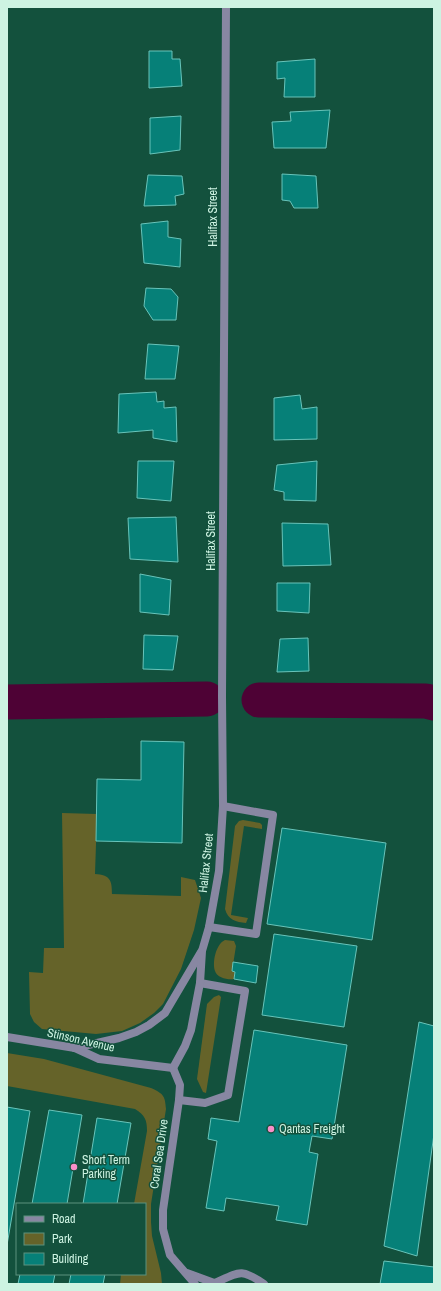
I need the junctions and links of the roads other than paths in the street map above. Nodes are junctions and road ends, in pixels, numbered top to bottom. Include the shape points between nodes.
1 (226, 7) edge
2 (223, 806) junction
3 (209, 927) junction
4 (202, 951) junction
5 (200, 983) junction
6 (7, 1037) edge
7 (75, 1048) junction
8 (173, 1068) junction
9 (179, 1100) junction
10 (186, 1273) junction
11 (216, 1283) edge
12 (194, 1284) edge
13 (264, 1284) edge

1 - 2 street, Halifax Street
2 - 3 street, Halifax Street via 219,871
2 - 3 street via 273,815 256,934
3 - 4 street, Halifax Street
4 - 5 street, Halifax Street
4 - 7 street via 165,1013 136,1032
5 - 8 street, Halifax Street via 191,1030
5 - 9 street via 245,990 228,1095 205,1103
6 - 7 street, Stinson Avenue
7 - 8 street, Stinson Avenue via 99,1059
8 - 9 street, Coral Sea Drive via 180,1085
9 - 10 street, Coral Sea Drive via 163,1210 163,1229 170,1255
10 - 11 street
10 - 12 street, Coral Sea Drive
11 - 13 street via 238,1272 251,1275

